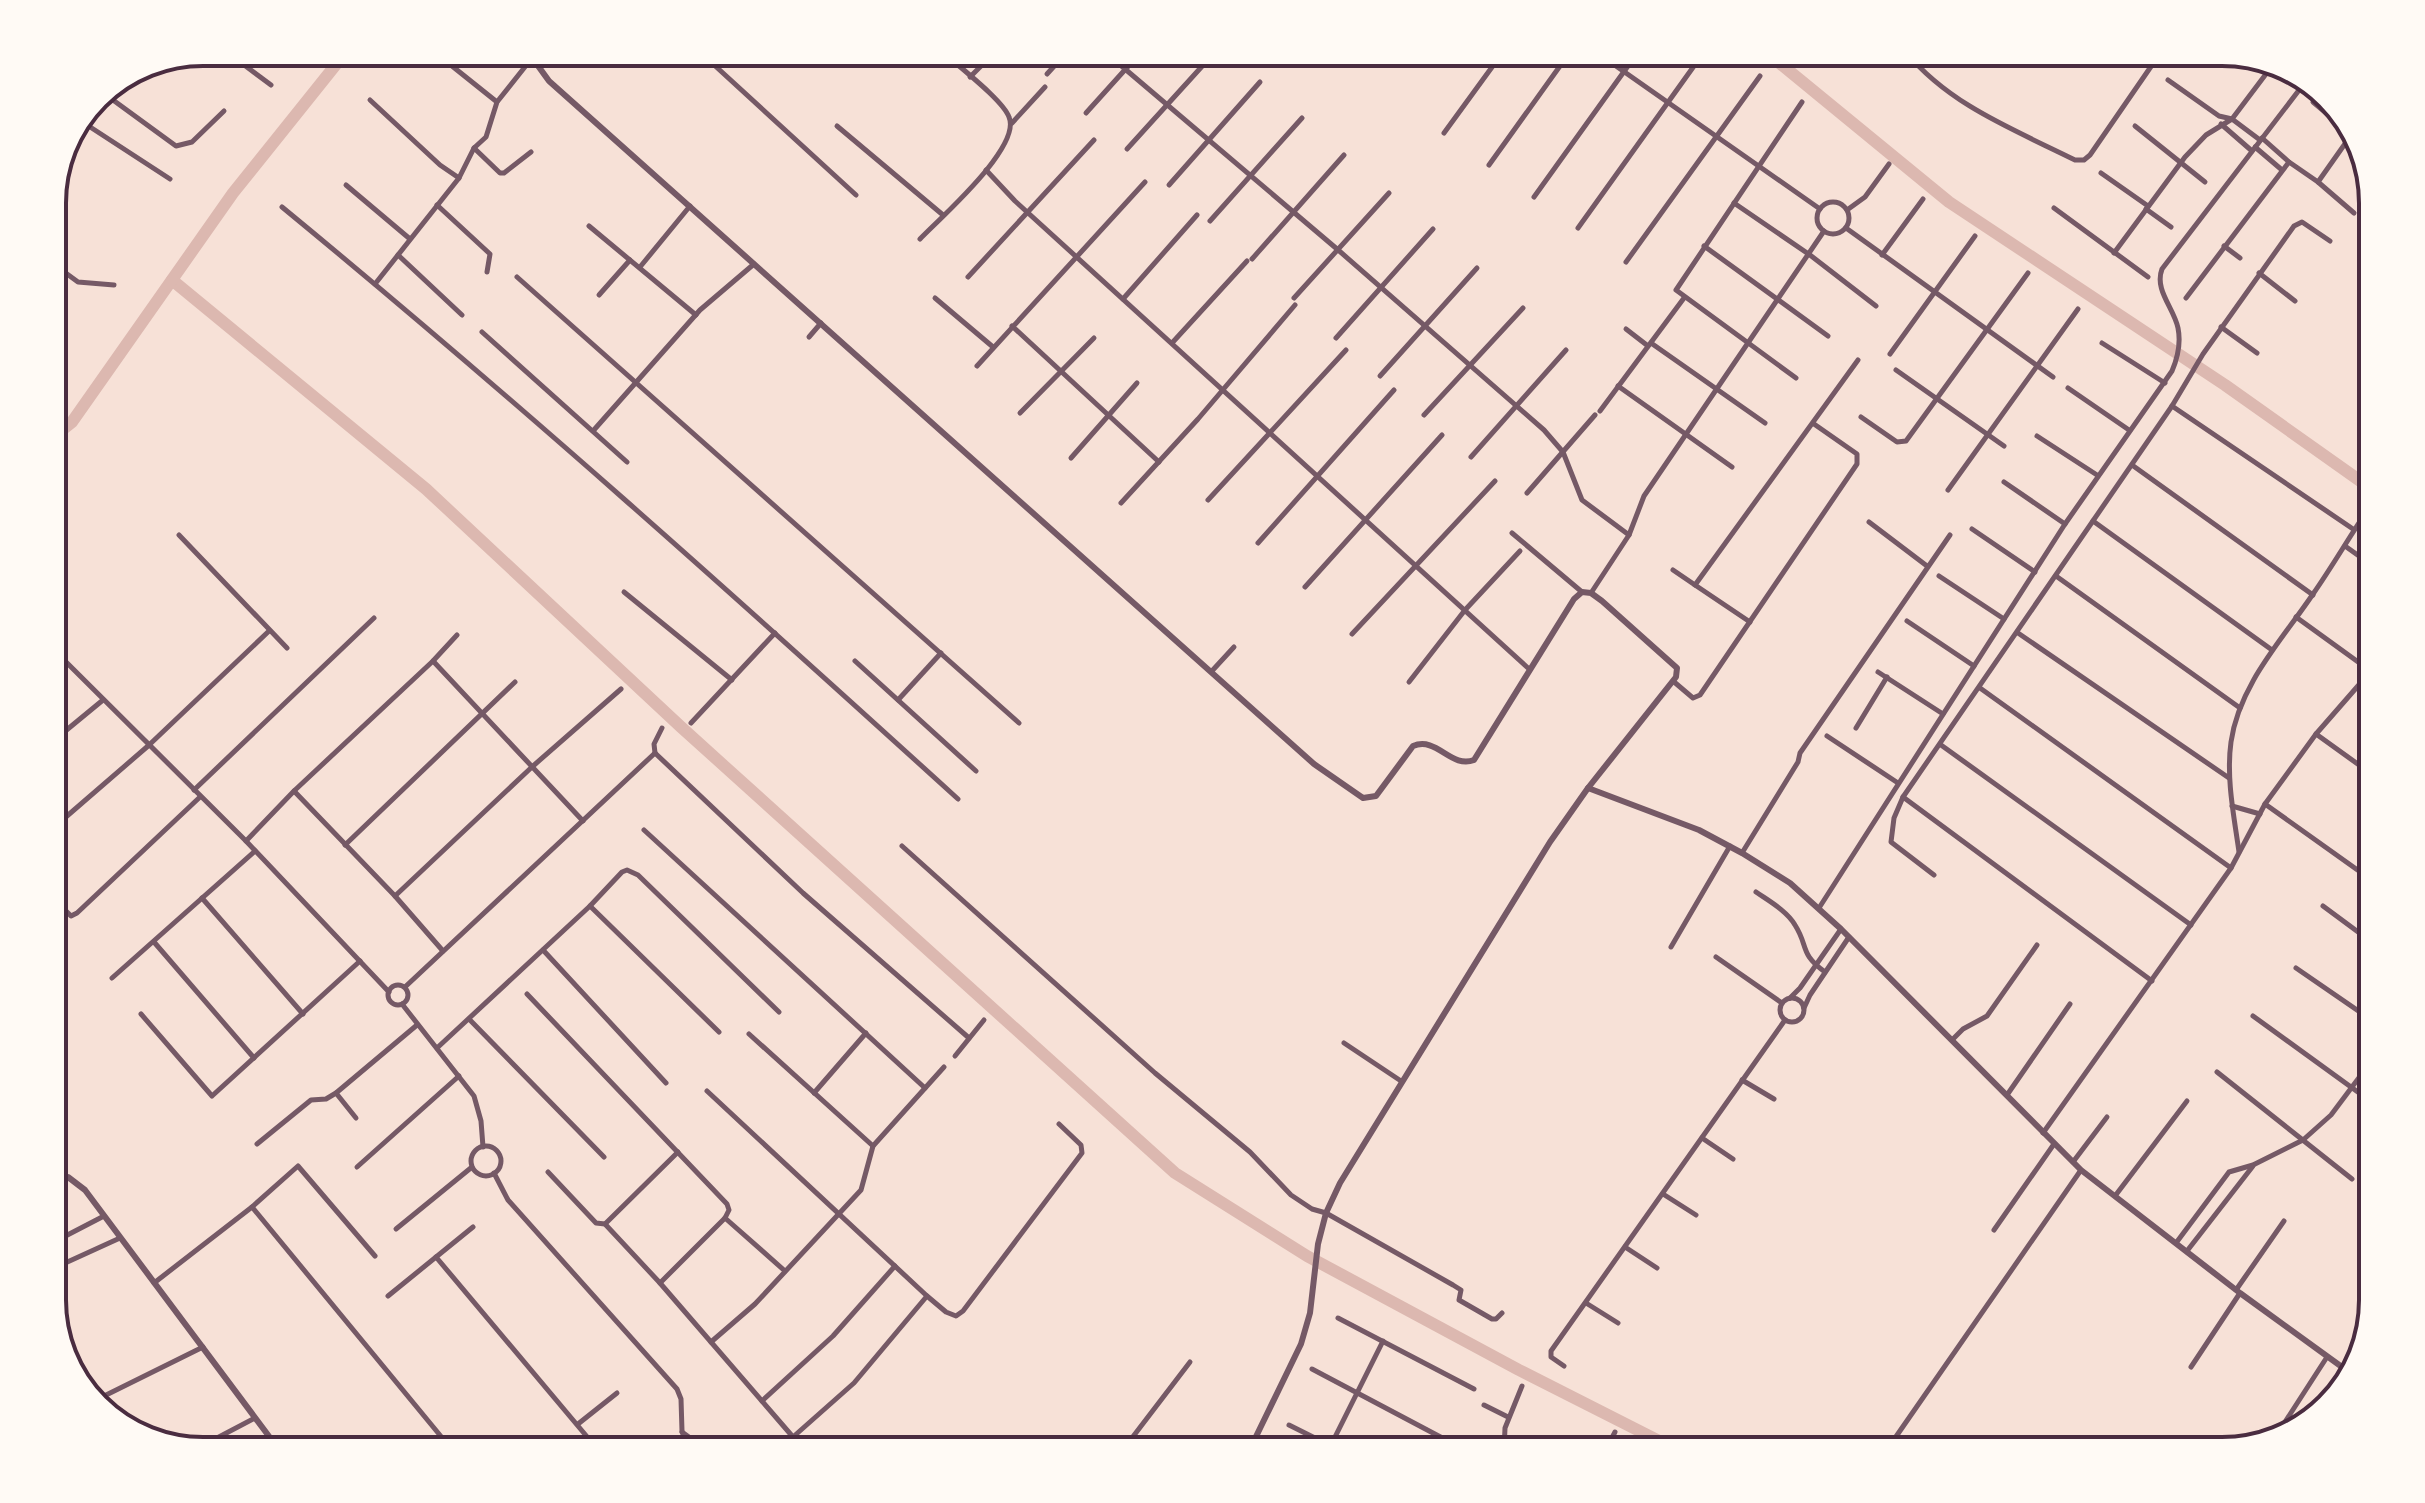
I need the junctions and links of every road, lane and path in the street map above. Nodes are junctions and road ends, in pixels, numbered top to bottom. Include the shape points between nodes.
1 (246, 66) edge
2 (452, 66) edge
3 (523, 66) edge
4 (540, 66) edge
5 (715, 66) edge
6 (958, 66) edge
7 (981, 66) edge
8 (1054, 66) edge
9 (1121, 66) edge
10 (1128, 66) edge
11 (1202, 66) edge
12 (1493, 66) edge
13 (1560, 66) edge
14 (1616, 66) edge
15 (1628, 66) edge
16 (1694, 66) edge
17 (1919, 66) edge
18 (2151, 66) edge
19 (1125, 69) junction
20 (1624, 72) junction
21 (1047, 74) dead end
22 (2266, 74) edge
23 (1760, 76) dead end
24 (970, 77) junction
25 (2168, 80) dead end
26 (1260, 82) dead end
27 (271, 85) dead end
28 (1045, 87) dead end
29 (2299, 90) edge
30 (113, 100) edge
31 (370, 100) dead end
32 (497, 102) junction
33 (1802, 102) dead end
34 (2313, 102) dead end
35 (1668, 103) junction
36 (1167, 105) junction
37 (2321, 108) edge
38 (224, 111) dead end
39 (1086, 113) dead end
40 (2219, 116) junction
41 (1302, 118) dead end
42 (2232, 119) junction
43 (1011, 124) junction
44 (2222, 125) junction
45 (837, 126) dead end
46 (2135, 126) dead end
47 (90, 127) edge
48 (1444, 133) dead end
49 (1716, 137) junction
50 (2261, 139) junction
51 (1094, 140) dead end
52 (1208, 140) junction
53 (2346, 145) edge
54 (474, 148) junction
55 (1127, 149) dead end
56 (2253, 149) junction
57 (531, 152) dead end
58 (1344, 155) dead end
59 (2289, 162) junction
60 (2181, 163) junction
61 (1889, 164) dead end
62 (1489, 165) dead end
63 (1759, 166) junction
64 (986, 170) junction
65 (2282, 170) junction
66 (2101, 173) dead end
67 (1250, 177) junction
68 (459, 178) junction
69 (170, 179) dead end
70 (1145, 182) dead end
71 (2205, 182) dead end
72 (2318, 182) junction
73 (346, 185) dead end
74 (1169, 185) dead end
75 (1389, 193) dead end
76 (856, 195) dead end
77 (1534, 197) dead end
78 (1923, 199) dead end
79 (1734, 203) junction
80 (437, 205) junction
81 (690, 206) junction
82 (282, 207) dead end
83 (2054, 208) dead end
84 (2147, 208) junction
85 (1820, 209) junction
86 (1847, 210) junction
87 (1026, 211) junction
88 (1293, 213) junction
89 (2354, 213) dead end
90 (943, 215) junction
91 (1197, 215) dead end
92 (1210, 221) dead end
93 (589, 226) dead end
94 (2171, 227) dead end
95 (1578, 228) dead end
96 (1846, 228) junction
97 (1433, 229) dead end
98 (1824, 231) junction
99 (1975, 236) dead end
100 (410, 239) junction
101 (920, 239) dead end
102 (2330, 241) dead end
103 (1704, 246) junction
104 (2224, 246) junction
105 (1337, 249) junction
106 (2114, 253) junction
107 (398, 255) junction
108 (1810, 255) junction
109 (1882, 255) junction
110 (1075, 256) junction
111 (2240, 258) dead end
112 (630, 260) junction
113 (1626, 262) dead end
114 (754, 264) junction
115 (640, 267) junction
116 (1477, 268) dead end
117 (487, 272) dead end
118 (66, 273) edge
119 (2028, 273) dead end
120 (2259, 273) junction
121 (517, 277) dead end
122 (968, 277) dead end
123 (2148, 277) dead end
124 (375, 284) junction
125 (114, 285) dead end
126 (1382, 288) junction
127 (1935, 292) junction
128 (599, 295) dead end
129 (935, 298) dead end
130 (1684, 298) junction
131 (1778, 298) junction
132 (2186, 298) dead end
133 (1123, 299) junction
134 (2295, 301) dead end
135 (1876, 306) dead end
136 (1523, 308) dead end
137 (2078, 309) dead end
138 (462, 315) dead end
139 (696, 315) junction
140 (821, 323) junction
141 (1012, 326) junction
142 (1425, 326) junction
143 (2221, 327) junction
144 (1626, 329) dead end
145 (1987, 330) junction
146 (482, 332) dead end
147 (1828, 336) dead end
148 (809, 337) dead end
149 (1094, 338) dead end
150 (1336, 338) dead end
151 (1172, 343) junction
152 (2102, 343) dead end
153 (1650, 344) junction
154 (1747, 344) junction
155 (993, 347) junction
156 (1346, 350) dead end
157 (1566, 350) dead end
158 (2257, 353) dead end
159 (1890, 354) dead end
160 (1858, 360) dead end
161 (1469, 365) junction
162 (2037, 365) junction
163 (977, 366) dead end
164 (1896, 370) dead end
165 (1061, 372) junction
166 (1380, 376) dead end
167 (2053, 377) dead end
168 (1796, 378) dead end
169 (637, 382) junction
170 (1137, 383) dead end
171 (2165, 383) junction
172 (1618, 386) junction
173 (2068, 388) dead end
174 (1221, 389) junction
175 (1715, 389) junction
176 (1394, 390) dead end
177 (1938, 399) junction
178 (2172, 406) junction
179 (1517, 408) junction
180 (1020, 413) dead end
181 (1424, 415) dead end
182 (1108, 416) junction
183 (1861, 417) dead end
184 (1765, 423) dead end
185 (1814, 424) junction
186 (2129, 430) junction
187 (593, 431) junction
188 (1269, 432) junction
189 (1988, 434) junction
190 (1442, 435) dead end
191 (1684, 435) junction
192 (2037, 436) dead end
193 (2004, 446) dead end
194 (1563, 452) junction
195 (1471, 457) dead end
196 (1071, 458) dead end
197 (627, 462) dead end
198 (1159, 462) junction
199 (2132, 465) junction
200 (1732, 467) dead end
201 (2097, 475) junction
202 (1318, 476) junction
203 (1495, 481) dead end
204 (2004, 482) dead end
205 (1948, 490) dead end
206 (1527, 493) dead end
207 (1208, 500) dead end
208 (1121, 503) dead end
209 (1366, 520) junction
210 (2093, 521) junction
211 (2359, 521) edge
212 (1869, 522) dead end
213 (2065, 524) junction
214 (1972, 529) dead end
215 (2353, 529) junction
216 (1512, 533) dead end
217 (179, 535) dead end
218 (1629, 535) junction
219 (1950, 535) dead end
220 (1258, 543) dead end
221 (2345, 546) junction
222 (1520, 551) dead end
223 (2359, 556) edge
224 (1416, 566) junction
225 (1927, 566) junction
226 (1673, 570) dead end
227 (2035, 572) junction
228 (1939, 576) dead end
229 (2056, 576) junction
230 (1695, 585) junction
231 (1305, 587) dead end
232 (624, 592) dead end
233 (1582, 592) junction
234 (1591, 593) junction
235 (2313, 595) junction
236 (1465, 610) junction
237 (2296, 617) junction
238 (374, 618) dead end
239 (2004, 619) junction
240 (1907, 621) dead end
241 (1750, 622) junction
242 (269, 631) junction
243 (775, 633) junction
244 (2018, 633) junction
245 (1352, 634) dead end
246 (457, 635) dead end
247 (1234, 647) dead end
248 (287, 648) dead end
249 (2272, 650) junction
250 (941, 653) junction
251 (433, 661) junction
252 (855, 661) dead end
253 (66, 662) edge
254 (2359, 663) edge
255 (1974, 666) junction
256 (1528, 668) junction
257 (1211, 672) junction
258 (1878, 672) dead end
259 (1887, 677) junction
260 (732, 680) junction
261 (1673, 681) junction
262 (515, 682) dead end
263 (1409, 682) dead end
264 (2359, 686) edge
265 (1980, 688) junction
266 (621, 689) dead end
267 (103, 700) junction
268 (898, 700) junction
269 (2240, 708) junction
270 (481, 714) junction
271 (1943, 714) junction
272 (691, 723) dead end
273 (1019, 723) dead end
274 (662, 728) dead end
275 (1856, 728) dead end
276 (66, 730) edge
277 (2316, 734) junction
278 (1827, 736) dead end
279 (1941, 745) junction
280 (148, 746) junction
281 (655, 753) junction
282 (2359, 765) edge
283 (533, 766) junction
284 (976, 771) dead end
285 (2230, 779) junction
286 (1898, 783) junction
287 (1588, 788) junction
288 (194, 790) junction
289 (294, 791) junction
290 (200, 797) junction
291 (1903, 797) junction
292 (958, 799) dead end
293 (2265, 804) junction
294 (2232, 806) junction
295 (2260, 814) junction
296 (66, 817) edge
297 (583, 821) junction
298 (644, 830) dead end
299 (246, 841) junction
300 (345, 845) junction
301 (902, 846) dead end
302 (1730, 846) junction
303 (255, 851) junction
304 (1742, 853) junction
305 (2239, 853) junction
306 (2231, 868) junction
307 (2359, 871) edge
308 (1934, 875) dead end
309 (1756, 892) dead end
310 (395, 896) junction
311 (202, 898) junction
312 (590, 906) junction
313 (2323, 906) dead end
314 (1819, 908) junction
315 (66, 913) edge
316 (2191, 925) junction
317 (1841, 929) junction
318 (2359, 933) edge
319 (1849, 937) junction
320 (154, 942) junction
321 (2037, 945) dead end
322 (1671, 947) dead end
323 (543, 950) junction
324 (443, 951) junction
325 (1716, 957) dead end
326 (360, 961) junction
327 (1816, 965) junction
328 (2296, 968) dead end
329 (1825, 972) junction
330 (112, 978) dead end
331 (2152, 981) junction
332 (405, 987) junction
333 (389, 992) junction
334 (527, 994) dead end
335 (1790, 998) junction
336 (1782, 1003) junction
337 (402, 1004) junction
338 (2070, 1004) dead end
339 (1804, 1008) junction
340 (2359, 1011) edge
341 (779, 1012) dead end
342 (141, 1014) dead end
343 (303, 1014) junction
344 (2253, 1016) dead end
345 (469, 1019) junction
346 (984, 1020) dead end
347 (1785, 1020) junction
348 (417, 1025) junction
349 (719, 1032) dead end
350 (866, 1033) junction
351 (749, 1034) dead end
352 (969, 1038) junction
353 (1952, 1040) junction
354 (1344, 1043) dead end
355 (437, 1048) junction
356 (955, 1056) dead end
357 (254, 1058) junction
358 (944, 1067) dead end
359 (2217, 1072) dead end
360 (459, 1076) junction
361 (2359, 1077) edge
362 (1742, 1080) junction
363 (1401, 1081) junction
364 (666, 1083) dead end
365 (2351, 1087) junction
366 (925, 1088) junction
367 (707, 1091) dead end
368 (336, 1093) junction
369 (814, 1093) junction
370 (2359, 1093) edge
371 (2006, 1096) junction
372 (1774, 1099) dead end
373 (2187, 1101) dead end
374 (2107, 1117) dead end
375 (356, 1118) dead end
376 (1059, 1124) dead end
377 (2043, 1133) junction
378 (1702, 1138) junction
379 (2303, 1140) junction
380 (257, 1144) dead end
381 (2054, 1144) junction
382 (873, 1146) junction
383 (483, 1147) junction
384 (678, 1152) junction
385 (604, 1157) dead end
386 (1733, 1159) dead end
387 (2073, 1162) junction
388 (2253, 1165) junction
389 (357, 1167) dead end
390 (472, 1167) junction
391 (2081, 1170) junction
392 (548, 1172) dead end
393 (494, 1173) junction
394 (66, 1177) edge
395 (2352, 1179) dead end
396 (1663, 1194) junction
397 (2115, 1196) junction
398 (252, 1207) junction
399 (1326, 1213) junction
400 (839, 1214) junction
401 (1696, 1215) dead end
402 (104, 1216) junction
403 (725, 1218) junction
404 (2284, 1221) dead end
405 (605, 1224) junction
406 (473, 1227) dead end
407 (396, 1229) dead end
408 (1994, 1230) dead end
409 (66, 1236) edge
410 (120, 1238) junction
411 (2176, 1243) junction
412 (1625, 1247) junction
413 (2187, 1251) junction
414 (375, 1256) dead end
415 (436, 1257) junction
416 (66, 1263) edge
417 (895, 1266) junction
418 (1657, 1268) dead end
419 (785, 1271) junction
420 (154, 1283) junction
421 (660, 1283) junction
422 (2238, 1292) junction
423 (388, 1296) dead end
424 (927, 1296) junction
425 (1586, 1303) junction
426 (1502, 1313) dead end
427 (1338, 1318) dead end
428 (1618, 1323) dead end
429 (1383, 1341) junction
430 (711, 1342) junction
431 (203, 1347) junction
432 (2327, 1357) junction
433 (1190, 1362) dead end
434 (1564, 1366) dead end
435 (2191, 1367) dead end
436 (2341, 1367) edge
437 (1312, 1369) dead end
438 (1522, 1386) dead end
439 (1474, 1389) dead end
440 (617, 1393) dead end
441 (1357, 1393) junction
442 (105, 1396) edge
443 (762, 1401) junction
444 (1484, 1405) dead end
445 (1508, 1417) junction
446 (255, 1418) junction
447 (2286, 1421) edge
448 (578, 1424) junction
449 (1289, 1425) dead end
450 (682, 1431) junction
451 (1615, 1432) dead end
452 (219, 1437) edge
453 (269, 1437) edge
454 (441, 1437) edge
455 (588, 1437) edge
456 (684, 1437) edge
457 (690, 1437) edge
458 (793, 1437) joint
459 (1133, 1437) edge
460 (1256, 1437) edge
461 (1310, 1437) edge
462 (1335, 1437) edge
463 (1441, 1437) edge
464 (1506, 1437) edge
465 (1612, 1437) edge
466 (1896, 1437) edge

1 - 27 street
2 - 32 street
3 - 32 street
4 - 81 street via 549,81
5 - 76 street
6 - 24 street
7 - 24 street
8 - 21 street
9 - 19 street
10 - 19 street
11 - 36 street
12 - 48 street
13 - 62 street
14 - 20 street
15 - 20 street
16 - 35 street
17 - 18 street via 1964,104 2075,160 2090,155
19 - 36 street
19 - 39 street
20 - 35 street
20 - 77 street
22 - 42 street
23 - 49 street
24 - 43 street via 1009,114
25 - 40 street
26 - 52 street
28 - 43 street
29 - 50 street
30 - 38 street via 176,146 192,142
31 - 68 street
32 - 54 street via 486,137
33 - 63 street
34 - 37 street
35 - 49 street
35 - 95 street
36 - 52 street
36 - 55 street
40 - 42 street
40 - 44 street
41 - 67 street
42 - 44 street
42 - 50 street
43 - 64 street
44 - 56 street
44 - 60 street
45 - 90 street
46 - 60 street
47 - 69 street
49 - 63 street
49 - 113 street
50 - 56 street
50 - 59 street
51 - 87 street
52 - 67 street
52 - 74 street
53 - 72 street
54 - 57 street via 500,173
54 - 68 street
56 - 65 street
56 - 171 street via 2162,269 2159,285 2180,339
58 - 88 street
59 - 65 street
59 - 72 street
60 - 71 street
60 - 84 street
61 - 86 street via 1865,197
63 - 79 street
63 - 85 street
64 - 87 street
64 - 90 street
65 - 104 street
66 - 84 street
67 - 88 street
67 - 92 street
68 - 80 street
70 - 110 street
72 - 89 street
73 - 100 street
75 - 105 street
78 - 109 street
79 - 103 street
79 - 108 street
80 - 100 street
80 - 117 street via 490,254
81 - 114 street
81 - 115 street
82 - 124 street
83 - 106 street
84 - 94 street
84 - 106 street
85 - 86 street via 1837,203
85 - 98 street via 1818,221
86 - 96 street
87 - 110 street
87 - 122 street
88 - 105 street
88 - 151 street
90 - 101 street
91 - 133 street
93 - 112 street
96 - 98 street via 1836,234
96 - 109 street
97 - 126 street
98 - 108 street
99 - 127 street
100 - 107 street
102 - 120 street via 2298,222
103 - 130 street via 1676,288
103 - 131 street
104 - 111 street
104 - 132 street
105 - 126 street
105 - 174 street
106 - 123 street
107 - 124 street
107 - 138 street
108 - 131 street
108 - 135 street
109 - 127 street
110 - 133 street
110 - 141 street
112 - 115 street
112 - 128 street
114 - 139 street
114 - 140 street
115 - 139 street
116 - 142 street
118 - 125 street via 78,282
119 - 145 street
120 - 134 street
120 - 143 street
121 - 169 street
124 - 243 street
126 - 142 street
126 - 150 street
127 - 145 street
127 - 159 street
129 - 155 street
130 - 153 street
130 - 154 street
131 - 147 street
131 - 154 street
133 - 151 street
136 - 161 street
137 - 162 street
139 - 169 street
140 - 148 street
140 - 257 street
141 - 155 street
141 - 165 street
142 - 161 street
142 - 166 street
143 - 158 street
143 - 178 street
144 - 153 street
145 - 162 street
145 - 177 street
146 - 187 street
149 - 165 street
151 - 174 street
152 - 171 street
153 - 172 street
153 - 175 street
154 - 168 street
154 - 175 street
155 - 163 street
156 - 188 street
157 - 179 street
160 - 185 street
161 - 179 street
161 - 181 street
162 - 167 street
162 - 189 street
164 - 177 street
165 - 180 street
165 - 182 street
169 - 187 street
169 - 250 street
170 - 182 street
171 - 186 street
172 - 191 street
172 - 194 street
173 - 186 street
174 - 188 street
174 - 198 street
175 - 184 street
175 - 191 street
176 - 202 street
177 - 183 street via 1902,444
177 - 189 street
178 - 199 street
178 - 215 street
179 - 194 street
179 - 195 street
182 - 196 street
182 - 198 street
185 - 230 street
185 - 241 street via 1857,454 1857,464
186 - 201 street
187 - 197 street
188 - 202 street
188 - 207 street
189 - 193 street
189 - 205 street
190 - 209 street
191 - 200 street
191 - 218 street via 1644,496
192 - 201 street
194 - 206 street
194 - 218 street via 1582,500
198 - 208 street
199 - 210 street
199 - 235 street
201 - 213 street
202 - 209 street
202 - 220 street
203 - 224 street
204 - 213 street
209 - 224 street
209 - 231 street
210 - 229 street
210 - 249 street
211 - 215 street
212 - 225 street
213 - 227 street
214 - 227 street
215 - 221 street
216 - 233 street
217 - 242 street
218 - 234 street
219 - 225 street
221 - 223 street
221 - 235 street
222 - 236 street
224 - 236 street
224 - 245 street
225 - 304 street via 1800,753
226 - 230 street
227 - 239 street
228 - 239 street
229 - 244 street
229 - 269 street
230 - 241 street
232 - 260 street
233 - 234 street
233 - 256 street
234 - 261 street via 1674,663 1678,671
235 - 237 street
236 - 256 street
236 - 263 street
237 - 249 street
237 - 254 street
238 - 288 street
239 - 255 street
240 - 255 street
241 - 261 street via 1697,698
242 - 248 street
242 - 280 street
243 - 260 street
243 - 292 street
244 - 265 street
244 - 285 street
246 - 251 street
247 - 257 street
249 - 269 street
250 - 268 street
250 - 273 street
251 - 270 street
251 - 289 street
252 - 268 street
253 - 267 street
255 - 271 street
256 - 257 street via 1474,760 1458,761 1421,743 1369,799 1314,764
258 - 259 street
259 - 271 street
259 - 275 street
260 - 272 street
261 - 287 street
262 - 270 street
264 - 277 street
265 - 279 street
265 - 306 street
266 - 283 street
267 - 276 street
267 - 280 street
268 - 284 street
269 - 285 street via 2231,742
270 - 283 street
270 - 300 street
271 - 286 street
274 - 281 street
277 - 282 street
277 - 293 street
278 - 286 street
279 - 291 street
279 - 316 street
280 - 288 street
280 - 296 street
281 - 297 street
281 - 352 street via 803,893
283 - 297 street
283 - 310 street
285 - 294 street
286 - 314 street
287 - 302 street
287 - 363 street
288 - 290 street
289 - 299 street
289 - 300 street
290 - 299 street
290 - 315 street via 77,913
291 - 308 street via 1891,842
291 - 331 street
293 - 295 street
293 - 307 street
294 - 295 street
294 - 305 street
295 - 305 street
297 - 324 street
298 - 350 street
299 - 303 street
300 - 310 street
301 - 399 street via 1250,1152 1291,1195
302 - 304 street
302 - 322 street
303 - 311 street
303 - 326 street
304 - 314 street
305 - 306 street
306 - 316 street
309 - 327 street via 1795,923 1804,951
310 - 324 street
311 - 320 street
311 - 343 street
312 - 323 street
312 - 341 street via 622,872 632,870
312 - 349 street
313 - 318 street
314 - 317 street
316 - 331 street
317 - 319 street
317 - 327 street
319 - 329 street
319 - 353 street
320 - 330 street
320 - 357 street
321 - 353 street via 1987,1016
323 - 345 street
323 - 364 street
324 - 332 street
325 - 336 street
326 - 333 street
326 - 343 street
327 - 329 street
327 - 335 street
328 - 340 street
329 - 339 street
331 - 377 street
332 - 333 street via 394,986
332 - 337 street via 408,994
333 - 337 street via 391,1002
334 - 384 street
335 - 336 street
335 - 339 street
336 - 347 street
337 - 348 street
338 - 371 street
339 - 347 street via 1799,1020
342 - 357 street via 212,1096
343 - 357 street
344 - 365 street
345 - 355 street
345 - 385 street
346 - 352 street
347 - 362 street
348 - 355 street
348 - 368 street
350 - 366 street
350 - 369 street
351 - 369 street
352 - 356 street
353 - 371 street
354 - 363 street
355 - 360 street
358 - 366 street
359 - 379 street
360 - 383 street via 474,1096
360 - 389 street
361 - 365 street
362 - 372 street
362 - 378 street
363 - 399 street
365 - 370 street
365 - 379 street
366 - 382 street
367 - 400 street
368 - 375 street
368 - 380 street via 311,1100
369 - 382 street
371 - 377 street
373 - 397 street
374 - 387 street
376 - 424 street via 1081,1145 1082,1153 963,1311 952,1316
377 - 381 street
378 - 386 street
378 - 396 street
379 - 388 street
379 - 395 street
381 - 387 street
381 - 408 street
382 - 400 street via 861,1190
383 - 390 street via 472,1157
383 - 393 street via 500,1155
384 - 403 street via 727,1204
384 - 405 street
387 - 391 street
388 - 411 street via 2229,1172
388 - 413 street
390 - 393 street via 484,1176
390 - 407 street
391 - 397 street
391 - 466 street
392 - 405 street via 596,1223
393 - 450 street via 508,1200 677,1389
394 - 402 street via 85,1190
396 - 401 street
396 - 412 street
397 - 411 street
398 - 414 street via 298,1166
398 - 420 street
398 - 454 street
399 - 426 street via 1460,1289 1459,1300 1492,1319
399 - 460 street via 1301,1344
400 - 417 street
400 - 419 street
402 - 409 street
402 - 410 street
403 - 419 street
403 - 421 street
404 - 422 street
405 - 421 street
406 - 415 street
410 - 416 street
410 - 420 street
411 - 413 street
412 - 418 street
412 - 425 street
413 - 422 street
415 - 423 street
415 - 448 street
417 - 424 street
417 - 443 street via 833,1336
419 - 430 street
420 - 431 street
421 - 430 street
422 - 432 street
422 - 435 street
424 - 458 street via 854,1383
425 - 428 street
425 - 434 street via 1551,1351
427 - 429 street
429 - 439 street
429 - 441 street
430 - 443 street
431 - 442 street
431 - 446 street
432 - 436 street
432 - 447 street
433 - 459 street
437 - 441 street
438 - 445 street
440 - 448 street
441 - 462 street
441 - 463 street
443 - 458 street
444 - 445 street
445 - 464 street
446 - 452 street
446 - 453 street
448 - 455 street
449 - 461 street
450 - 456 street
450 - 457 street
451 - 465 street

